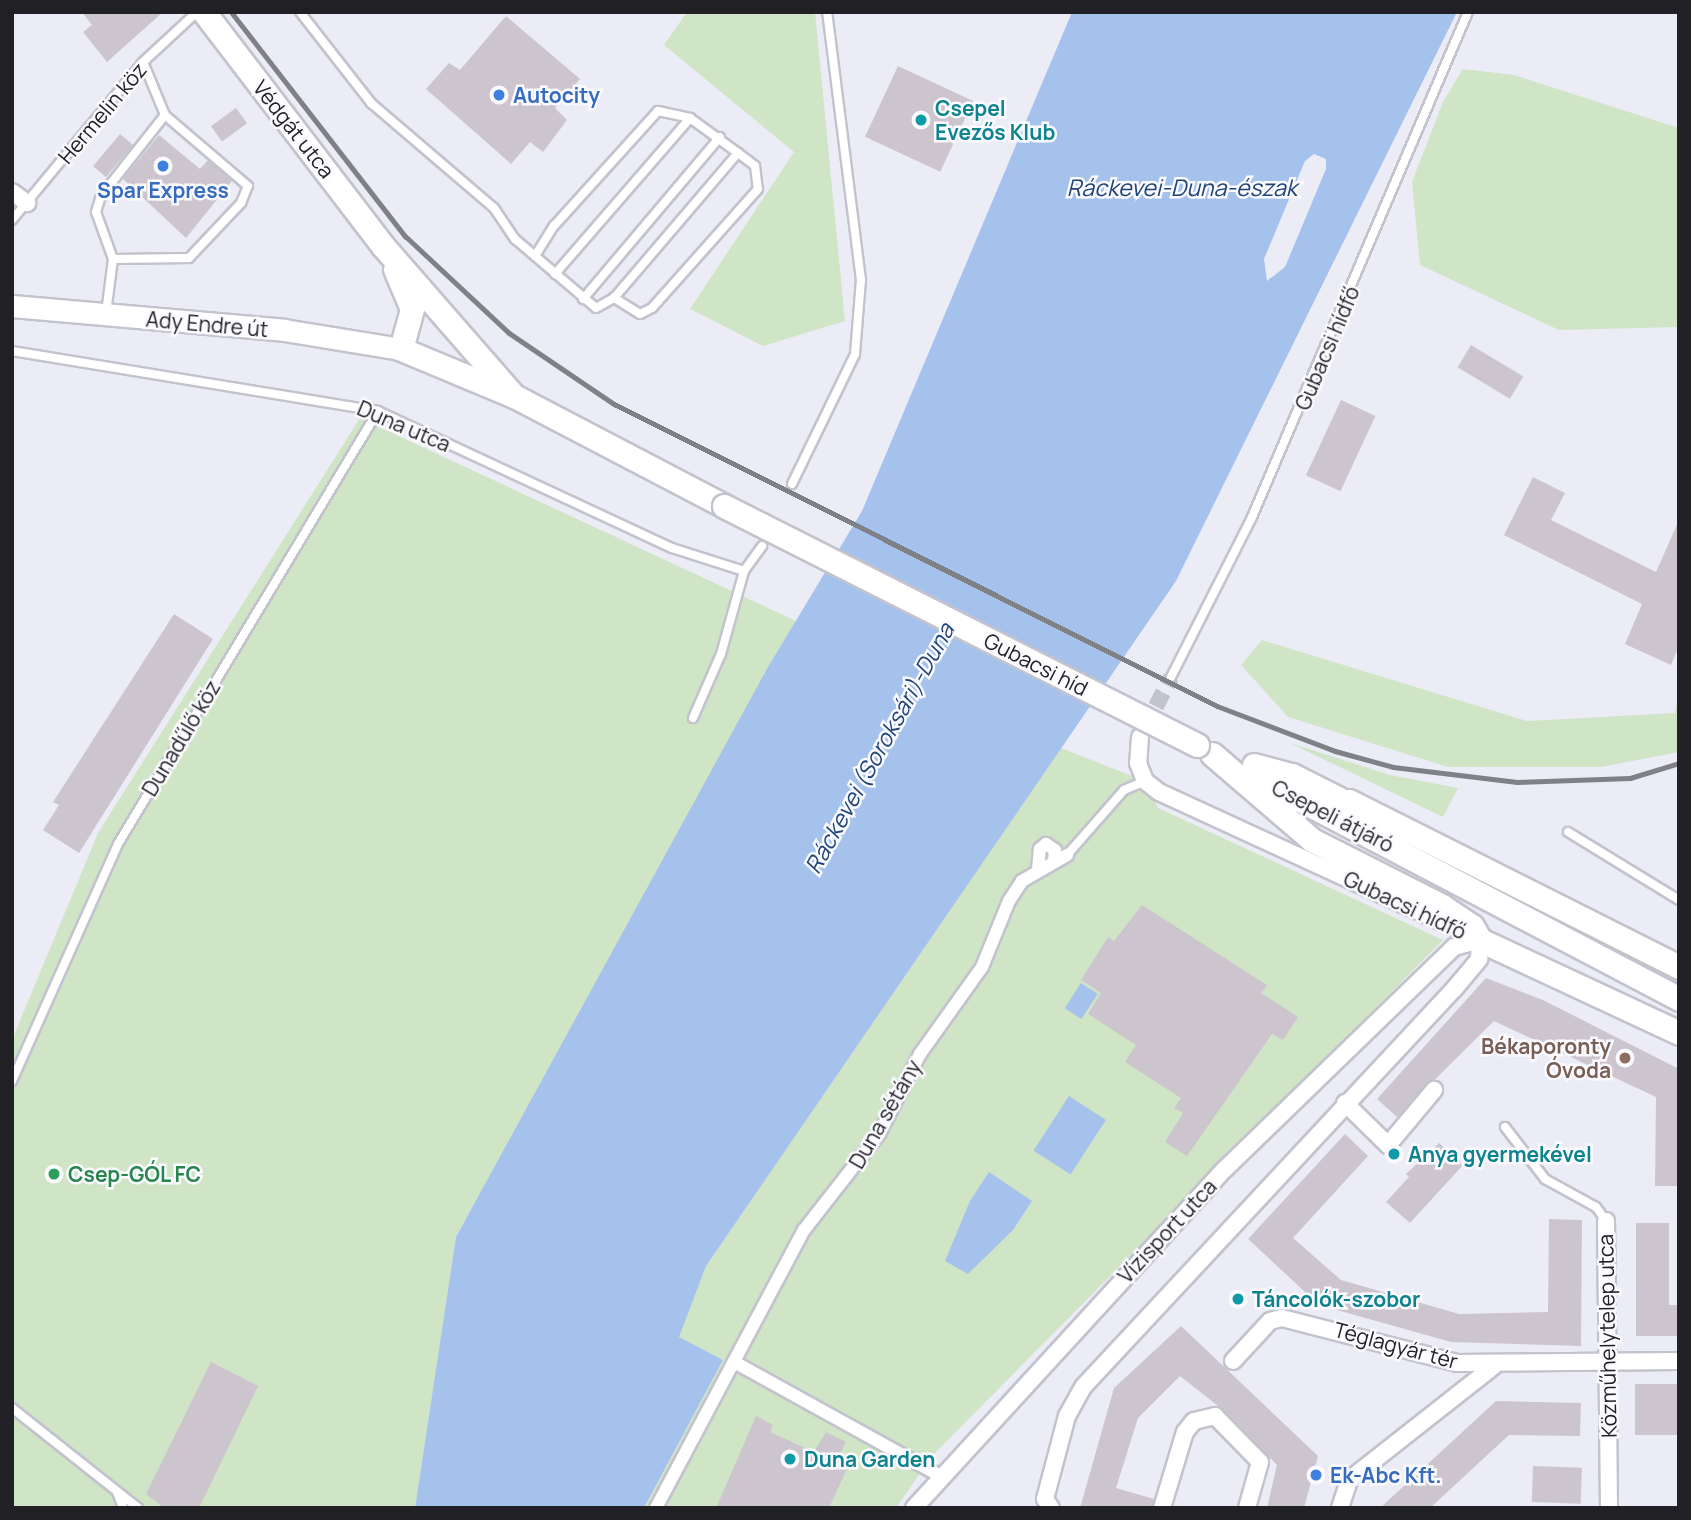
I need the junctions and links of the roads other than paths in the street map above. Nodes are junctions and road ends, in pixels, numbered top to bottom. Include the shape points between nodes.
1 (197, 12) edge
2 (204, 12) edge
3 (300, 12) edge
4 (828, 12) edge
5 (1468, 12) edge
6 (143, 62) junction
7 (165, 115) junction
8 (690, 118) junction
9 (720, 137) junction
10 (738, 153) junction
11 (12, 192) edge
12 (27, 203) junction
13 (12, 220) edge
14 (383, 246) junction
15 (535, 256) junction
16 (113, 259) junction
17 (555, 274) junction
18 (583, 299) junction
19 (614, 299) junction
20 (12, 306) edge
21 (106, 315) junction
22 (401, 349) junction
23 (12, 351) edge
24 (514, 396) junction
25 (378, 411) junction
26 (792, 484) dead end
27 (724, 506) joint
28 (762, 545) dead end
29 (744, 571) junction
30 (1171, 677) tunnel mouth
31 (693, 718) dead end
32 (1140, 737) tunnel mouth
33 (1205, 750) junction
34 (1145, 781) junction
35 (1349, 801) junction
36 (1568, 832) dead end
37 (1067, 855) joint
38 (1054, 862) junction
39 (1038, 870) junction
40 (1454, 878) junction
41 (1679, 900) edge
42 (1480, 940) junction
43 (1679, 967) edge
44 (1434, 968) junction
45 (1455, 988) junction
46 (1679, 999) edge
47 (1679, 1033) edge
48 (12, 1081) edge
49 (1434, 1090) dead end
50 (1345, 1102) junction
51 (1504, 1127) dead end
52 (1606, 1222) joint
53 (1609, 1359) junction
54 (1233, 1361) dead end
55 (1679, 1361) edge
56 (734, 1362) junction
57 (1494, 1366) junction
58 (12, 1408) edge
59 (939, 1475) junction
60 (117, 1492) junction
61 (123, 1508) edge
62 (138, 1508) edge
63 (656, 1508) edge
64 (914, 1508) edge
65 (1051, 1508) edge
66 (1162, 1508) edge
67 (1247, 1508) edge
68 (1340, 1508) edge
69 (1609, 1508) edge

1 - 6 lane, Hermelin köz
2 - 14 main road, Védgát utca
3 - 15 lane via 372,103 494,208
4 - 26 lane via 861,280 855,354
5 - 30 lane, Gubacsi hídfő via 1252,517
6 - 7 lane
6 - 12 lane, Hermelin köz
7 - 16 lane via 101,196 96,212
7 - 16 lane via 248,186 240,203 189,258
8 - 9 lane
8 - 15 lane via 658,111 554,226
8 - 17 lane
9 - 10 lane
9 - 18 lane
10 - 19 lane
10 - 19 lane via 755,166 758,189 652,308 640,314
11 - 12 street
12 - 13 lane, Hermelin köz
14 - 22 main road, Védgát utca via 412,309
14 - 24 main road, Védgát utca
15 - 17 lane
16 - 21 lane
17 - 18 lane
18 - 19 lane via 596,308
20 - 21 street, Ady Endre út
21 - 22 street, Ady Endre út via 284,330
22 - 24 main road, Védgát utca
23 - 25 lane, Duna utca
24 - 27 main road, Védgát utca
25 - 29 lane, Duna utca via 672,548
25 - 48 lane, Dunadűlő köz via 118,844
27 - 33 main road, Gubacsi híd, bridge
28 - 29 lane
29 - 31 lane via 721,654
32 - 34 street via 1136,752
33 - 35 main road, Csepeli átjáró via 1292,775
33 - 40 main road, Csepeli átjáró
33 - 42 main road via 1300,832 1442,906 1472,926
34 - 37 lane via 1124,790
34 - 42 street, Gubacsi hídfő
35 - 40 main road, Csepeli átjáró
35 - 43 main road
36 - 41 lane
37 - 38 street
38 - 39 street
38 - 39 street via 1055,850 1046,844 1040,849
39 - 56 street, Duna sétány via 1009,901 982,967 920,1054 879,1134 804,1230
40 - 46 main road, Csepeli átjáró
42 - 44 street, Vízisport utca via 1454,947
42 - 45 street, Vízisport utca via 1479,959
42 - 47 main road
44 - 45 street
44 - 59 street, Vízisport utca via 1225,1169
45 - 50 street, Vízisport utca
49 - 50 street via 1388,1145
50 - 65 street, Vízisport utca via 1083,1387 1068,1416 1045,1499
51 - 52 lane, Közműhelytelep utca via 1545,1180 1596,1207
52 - 53 street, Közműhelytelep utca
53 - 55 street, Téglagyár tér
53 - 57 street, Téglagyár tér
53 - 69 street, Közműhelytelep utca
54 - 57 street, Téglagyár tér via 1270,1321 1282,1318 1457,1363
56 - 59 street
56 - 63 street, Duna sétány
57 - 68 street, Téglagyár tér via 1349,1480
58 - 60 lane
59 - 64 street, Vízisport utca
60 - 61 lane
60 - 62 lane
66 - 67 street via 1185,1432 1194,1421 1215,1416 1260,1462

